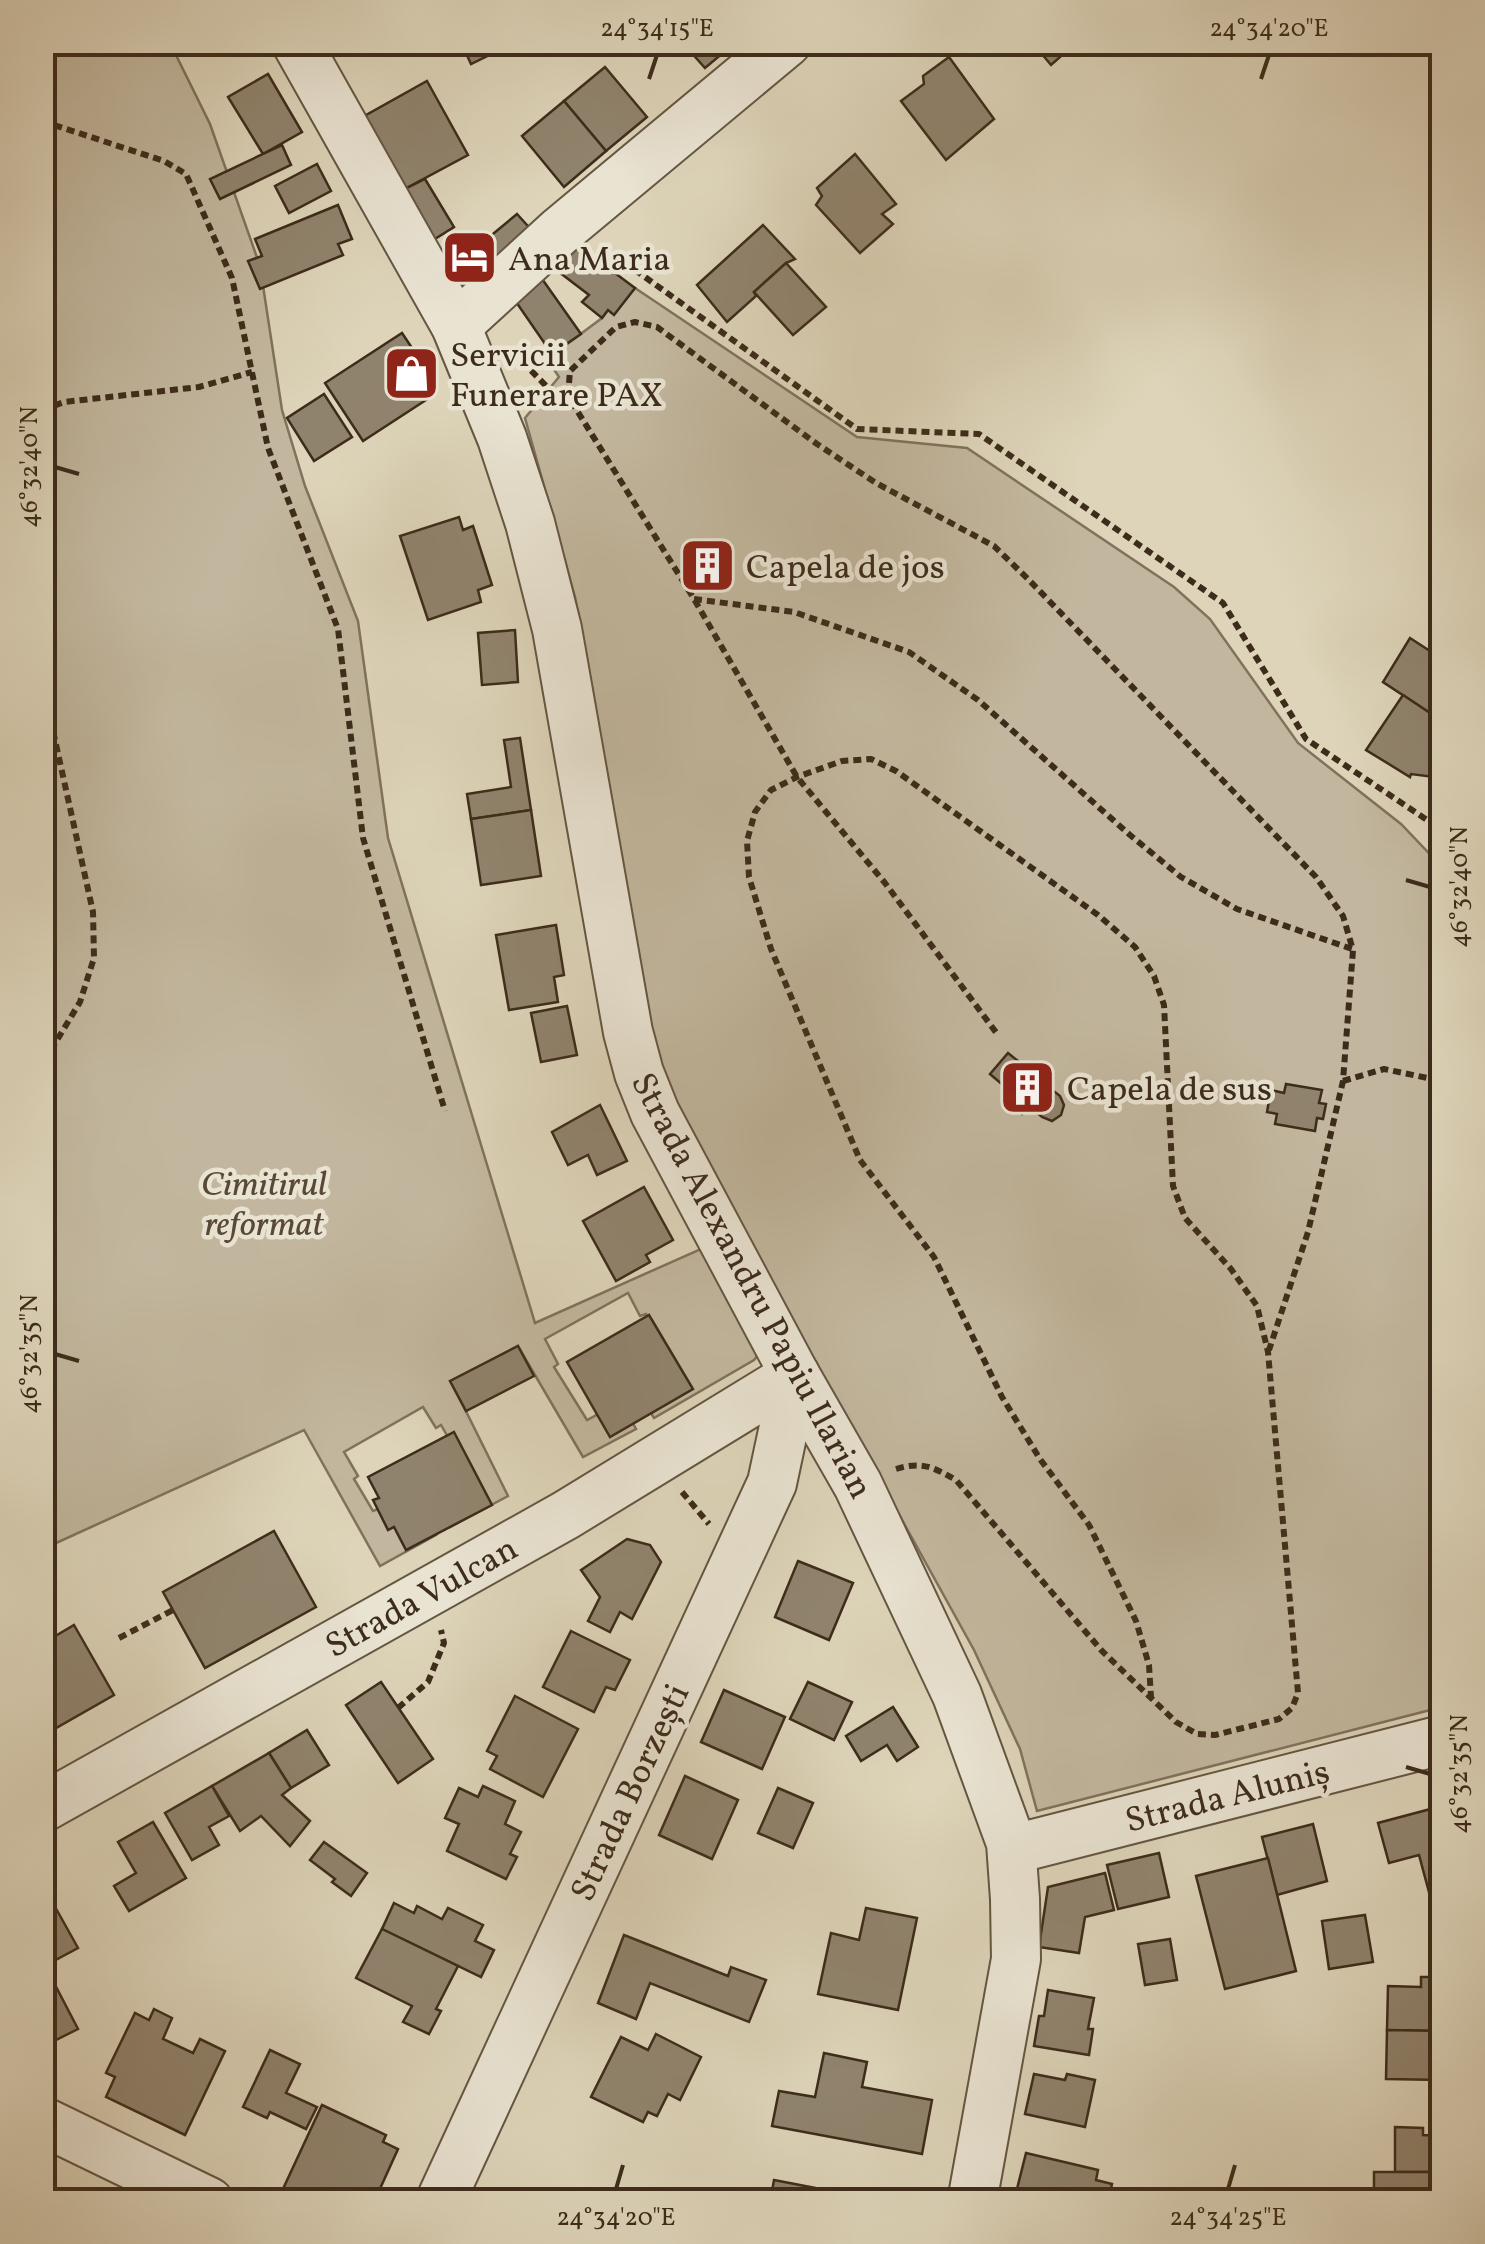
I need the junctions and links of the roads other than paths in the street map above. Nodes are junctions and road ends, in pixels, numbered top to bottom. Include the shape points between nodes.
1 (296, 42) edge
2 (787, 42) edge
3 (456, 326) junction
4 (780, 1383) junction
5 (1442, 1740) edge
6 (42, 1808) edge
7 (1012, 1852) junction
8 (42, 2121) edge
9 (209, 2202) edge
10 (440, 2202) edge
11 (972, 2202) edge

1 - 3 street, Strada Alexandru Papiu Ilarian
2 - 3 street
3 - 4 street, Strada Alexandru Papiu Ilarian via 508,455 557,628 639,1073
4 - 6 street, Strada Vulcan via 566,1515
4 - 7 street, Strada Alexandru Papiu Ilarian via 858,1486 957,1695
4 - 10 street, Strada Borzești via 772,1483
5 - 7 street, Strada Aluniș
7 - 11 street, Strada Alexandru Papiu Ilarian via 1016,1959
8 - 9 street

